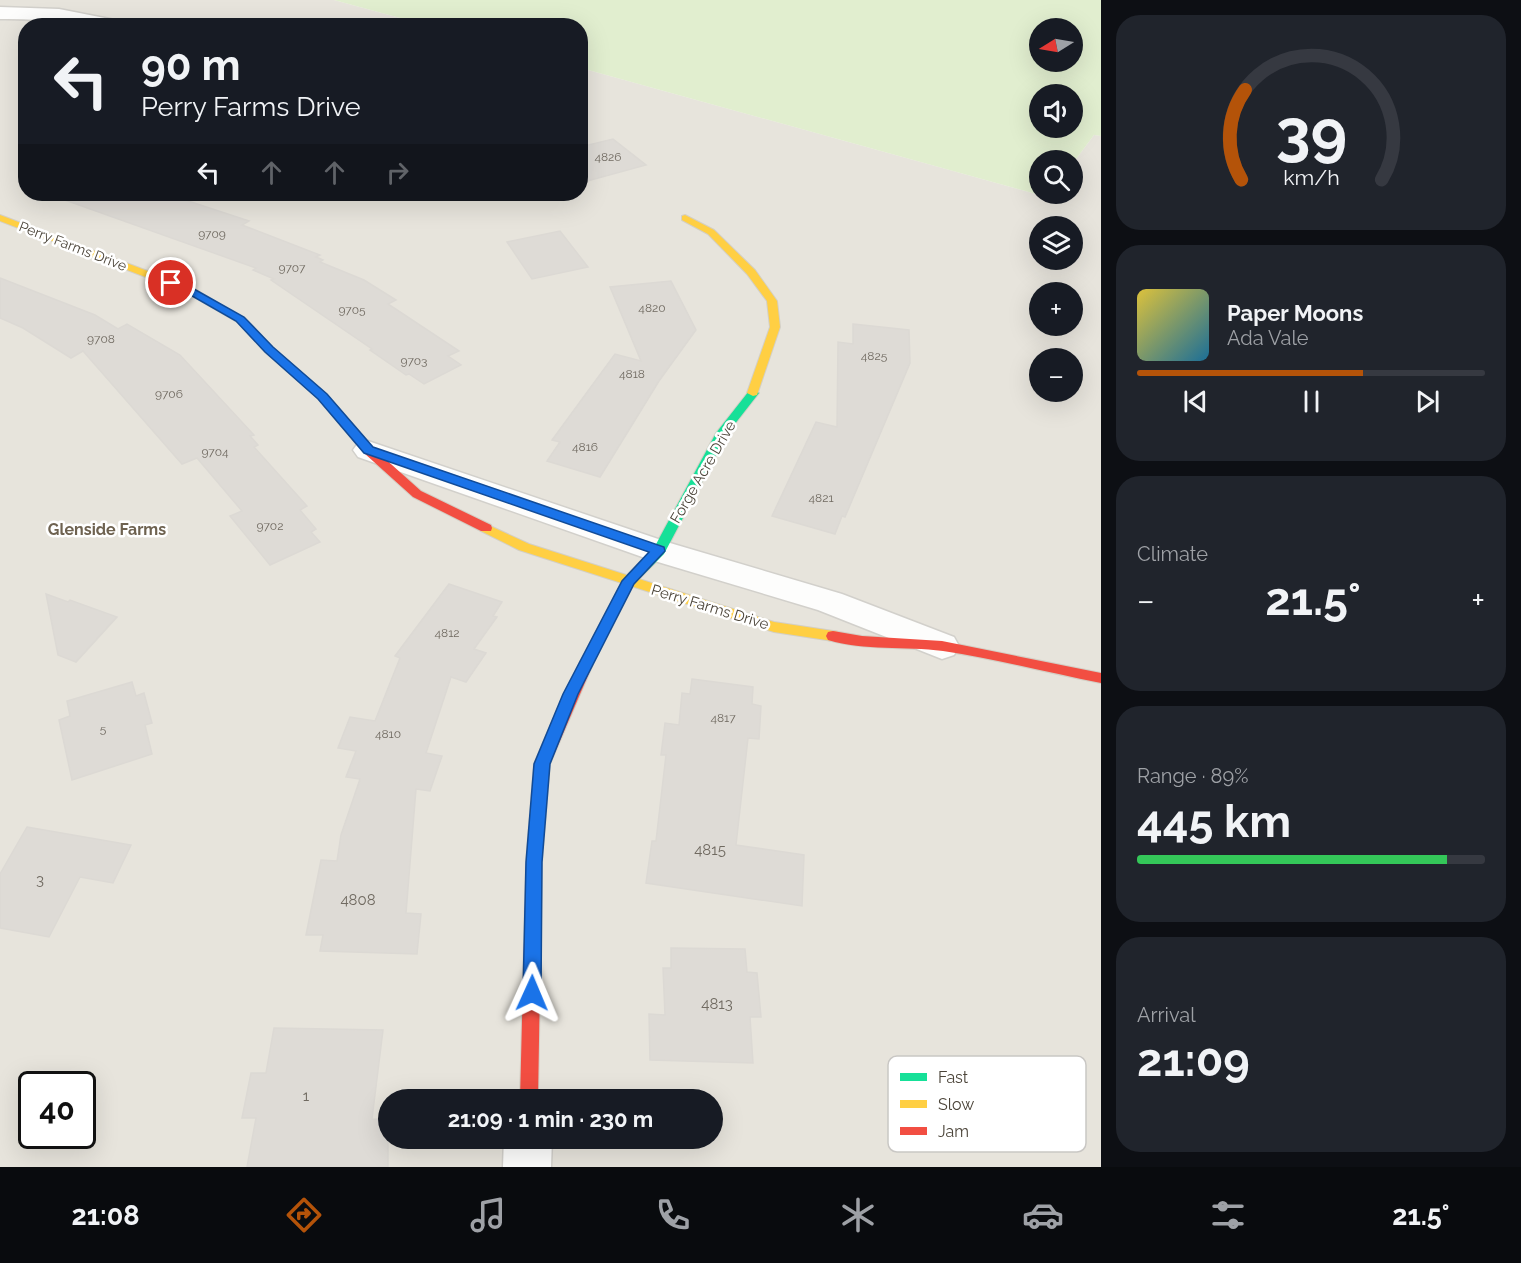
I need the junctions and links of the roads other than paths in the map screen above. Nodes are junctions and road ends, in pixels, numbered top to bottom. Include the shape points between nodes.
1 (0, 13) edge
2 (89, 18) edge
3 (0, 218) edge
4 (685, 218) dead end
5 (368, 450) junction
6 (659, 551) junction
7 (629, 581) junction
8 (942, 646) junction
9 (1101, 678) edge
10 (529, 1089) edge
11 (528, 1149) edge
12 (528, 1167) edge

1 - 2 street via 48,12
3 - 5 street, Perry Farms Drive via 190,291 240,319 322,397
4 - 6 street, Forge Acre Drive via 711,232 752,272 772,301 776,327 756,389 722,433
5 - 6 street, Perry Farms Drive
5 - 7 street, Perry Farms Drive via 417,494 469,522 524,547
6 - 7 street, Forge Acre Drive
6 - 8 street, Perry Farms Drive via 830,602
7 - 8 street, Perry Farms Drive via 774,627 862,641
7 - 10 street, Forge Acre Drive via 571,694 542,764 534,862
8 - 9 street, Perry Farms Drive
11 - 12 street

